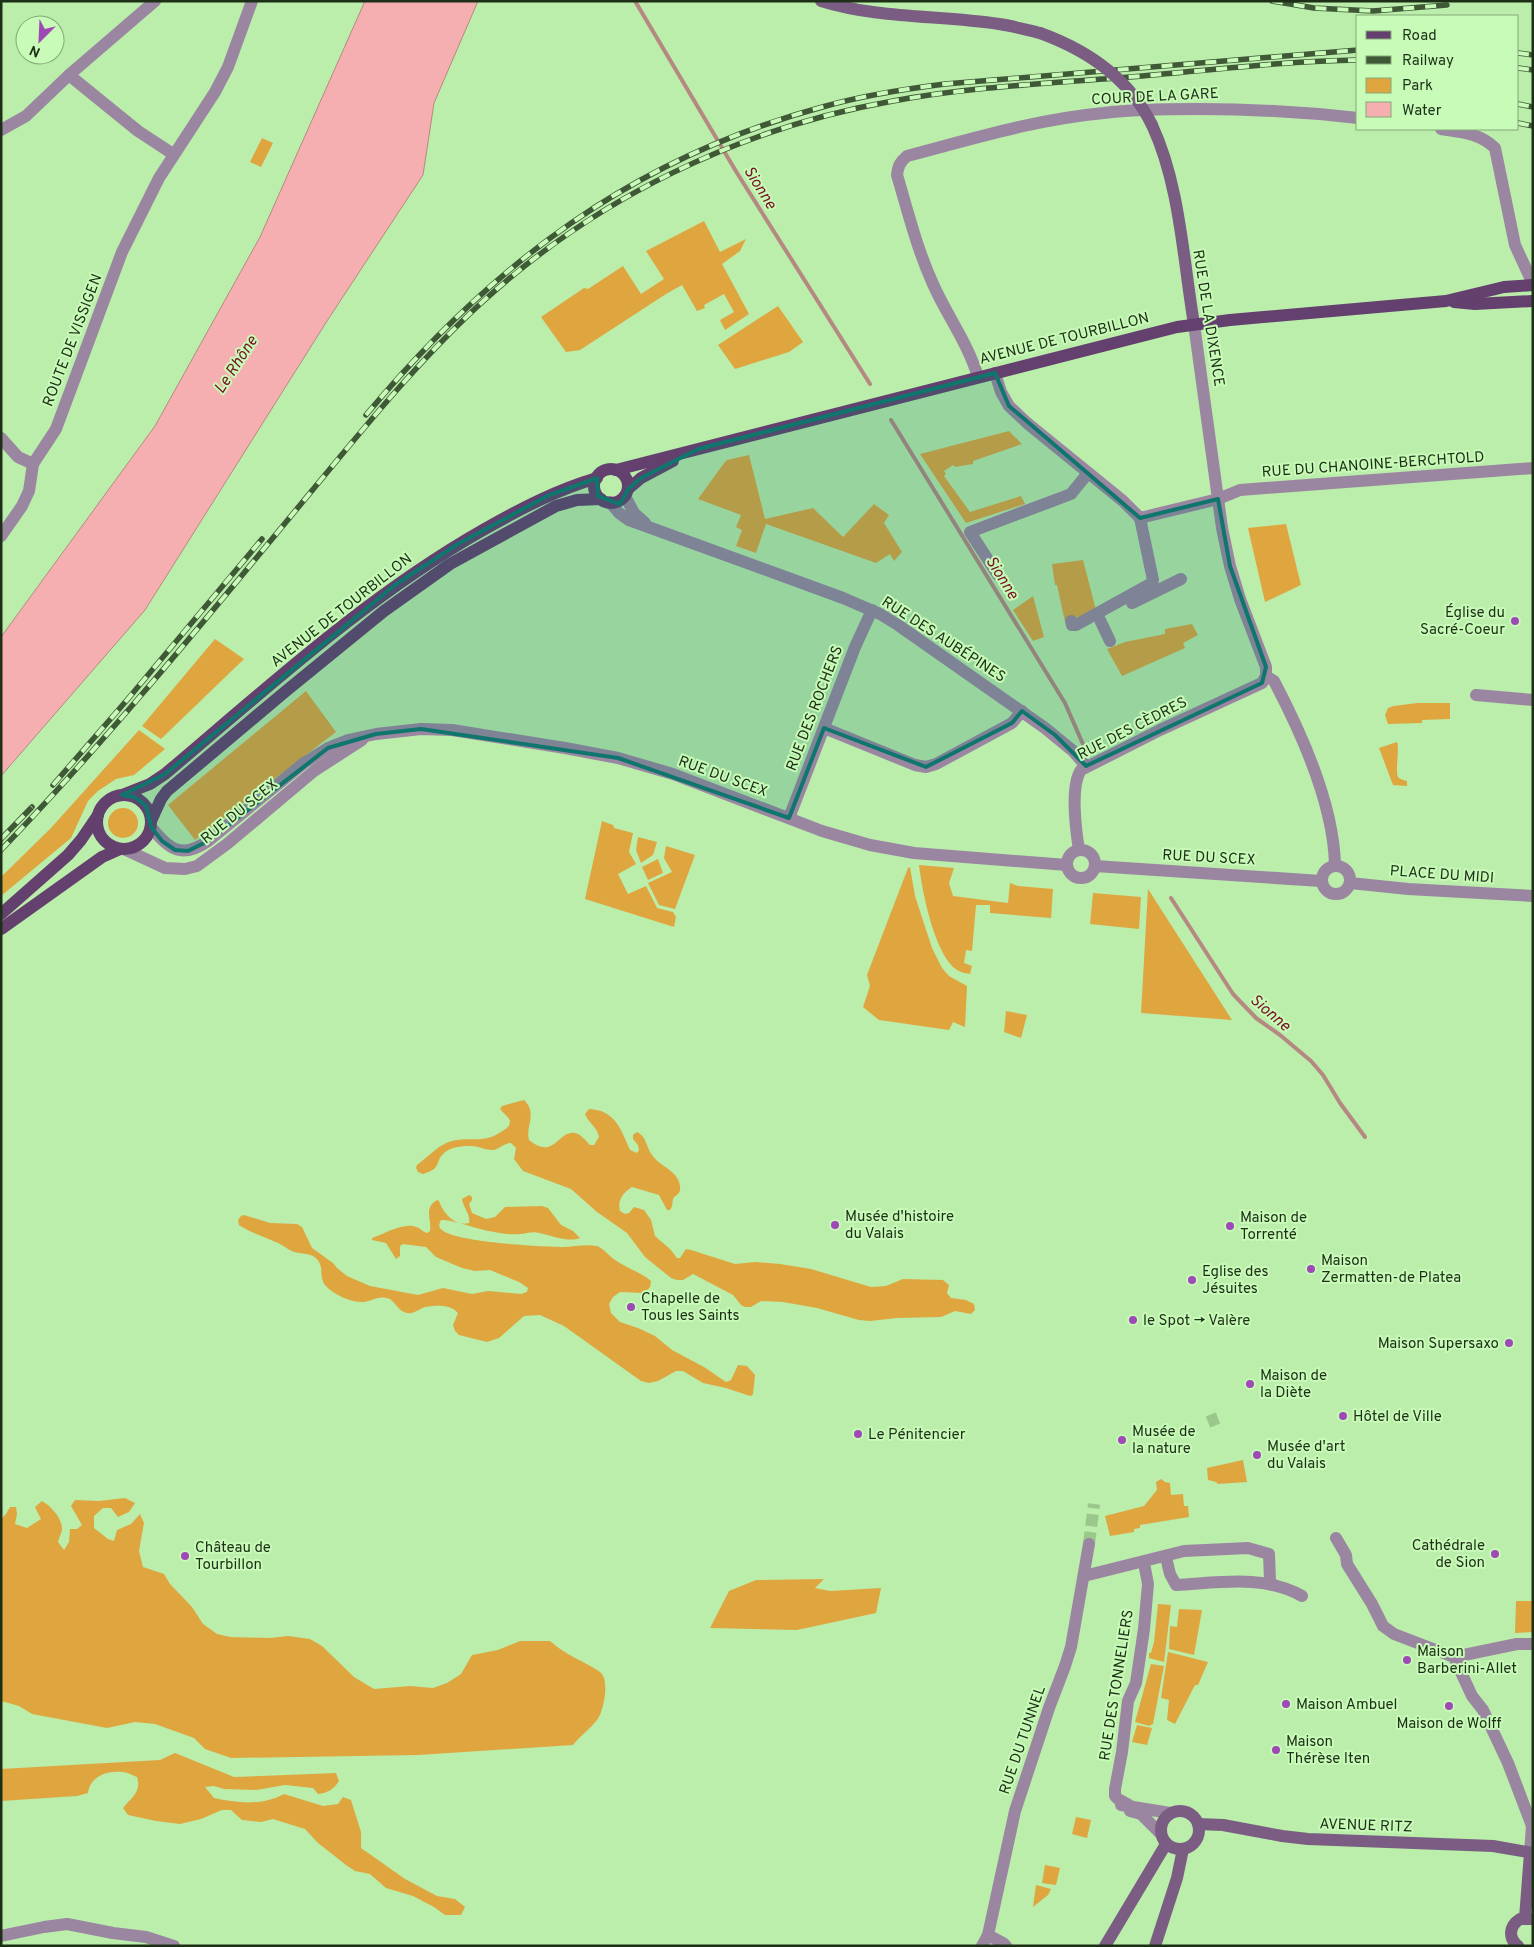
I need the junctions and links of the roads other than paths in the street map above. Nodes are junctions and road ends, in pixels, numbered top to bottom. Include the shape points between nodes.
1 (155, 1) edge
2 (252, 1) edge
3 (821, 1) edge
4 (69, 75) junction
5 (1356, 118) edge
6 (1, 130) edge
7 (1447, 130) edge
8 (173, 154) junction
9 (1533, 285) edge
10 (1533, 300) edge
11 (1446, 301) junction
12 (1194, 324) junction
13 (995, 373) junction
14 (978, 377) junction
15 (1, 438) edge
16 (698, 450) junction
17 (33, 464) junction
18 (1533, 468) edge
19 (616, 470) junction
20 (1088, 473) junction
21 (597, 478) junction
22 (626, 492) junction
23 (1218, 499) junction
24 (606, 501) junction
25 (1140, 518) junction
26 (654, 528) junction
27 (1, 536) edge
28 (998, 575) dead end
29 (1181, 579) dead end
30 (1155, 586) junction
31 (872, 610) junction
32 (1100, 620) junction
33 (1110, 641) dead end
34 (1266, 676) junction
35 (1476, 695) dead end
36 (1533, 700) edge
37 (1022, 711) junction
38 (824, 728) junction
39 (366, 737) junction
40 (1086, 766) junction
41 (122, 796) junction
42 (99, 813) junction
43 (788, 818) junction
44 (151, 824) junction
45 (122, 849) junction
46 (1079, 850) junction
47 (1067, 865) junction
48 (1095, 866) junction
49 (1335, 866) junction
50 (1321, 881) junction
51 (1350, 882) junction
52 (1533, 896) edge
53 (1, 914) edge
54 (1, 929) edge
55 (1336, 1538) dead end
56 (1089, 1544) tunnel mouth
57 (1166, 1557) junction
58 (1144, 1563) junction
59 (1084, 1576) junction
60 (1273, 1585) junction
61 (1302, 1596) dead end
62 (1533, 1644) edge
63 (1454, 1657) junction
64 (1129, 1805) junction
65 (1170, 1813) junction
66 (1198, 1824) junction
67 (1532, 1831) edge
68 (1163, 1839) junction
69 (1183, 1850) junction
70 (1531, 1853) edge
71 (1529, 1919) edge
72 (1, 1936) edge
73 (985, 1940) edge
74 (1004, 1944) edge
75 (1516, 1945) edge
76 (174, 1946) edge
77 (1105, 1946) edge
78 (1155, 1946) edge

1 - 4 street
2 - 8 street, ROUTE DE VISSIGEN via 216,92
3 - 12 street, RUE DE LA DIXENCE, bridge via 877,14 1000,24 1040,33 1076,48 1104,66 1134,97 1152,125 1164,154 1172,184
4 - 6 street via 26,116
4 - 8 street via 138,131
5 - 14 street, COUR DE LA GARE via 1244,109 1103,112 1029,125 907,156 898,167 898,175 922,258 939,297 968,348
7 - 9 street via 1476,135 1495,148 1516,245
8 - 17 street, ROUTE DE VISSIGEN via 122,252 56,429
9 - 11 main road, AVENUE DE TOURBILLON via 1504,287
10 - 11 main road, AVENUE DE TOURBILLON via 1475,304
11 - 12 main road, AVENUE DE TOURBILLON
12 - 13 main road, AVENUE DE TOURBILLON
12 - 23 street, RUE DE LA DIXENCE
13 - 14 main road, AVENUE DE TOURBILLON
13 - 20 street via 1009,406
14 - 16 main road, AVENUE DE TOURBILLON
15 - 17 street via 18,456
16 - 19 main road, AVENUE DE TOURBILLON
16 - 22 main road, AVENUE DE TOURBILLON via 649,473
17 - 27 street, ROUTE DE VISSIGEN via 29,491
18 - 23 street, RUE DU CHANOINE-BERCHTOLD via 1240,490
19 - 21 main road via 603,471
19 - 22 main road via 626,478
20 - 25 street
20 - 28 street via 1071,494 970,532
21 - 24 main road via 595,489
21 - 41 main road, AVENUE DE TOURBILLON via 564,488 525,507 456,545 395,585 165,774
22 - 24 main road via 616,502
22 - 26 street, RUE DES AUBÉPINES via 639,518
23 - 25 street, RUE DU CHANOINE-BERCHTOLD
23 - 34 street, RUE DE LA DIXENCE via 1230,566 1265,663
24 - 26 street, RUE DES AUBÉPINES via 626,518
24 - 44 main road, AVENUE DE TOURBILLON via 577,500 556,506 426,580 181,778 161,799
25 - 30 street
26 - 31 street, RUE DES AUBÉPINES
29 - 30 street
30 - 32 street
30 - 32 street via 1146,586 1072,625
31 - 37 street, RUE DES AUBÉPINES
31 - 38 street, RUE DES ROCHERS via 854,647
32 - 33 street
34 - 40 street, RUE DES CÈDRES via 1262,683
34 - 49 street, RUE DE LA DIXENCE via 1274,681 1301,735 1330,824
35 - 36 street
37 - 38 street via 1012,723 926,767
37 - 40 street, RUE DES AUBÉPINES via 1055,735
38 - 43 street, RUE DES ROCHERS
39 - 43 street, RUE DU SCEX via 437,729 587,751 673,774
39 - 44 street, RUE DU SCEX via 336,744 320,752 194,850 175,850 162,841
39 - 45 street, RUE DU SCEX via 314,771 197,866 165,868
40 - 46 street, RUE DES CÈDRES via 1078,775 1076,786 1075,828
41 - 42 main road via 110,800
41 - 44 main road via 134,797 144,803 150,813
42 - 45 main road via 100,834 108,844
42 - 53 main road via 68,855
43 - 47 street, RUE DU SCEX via 846,839 888,849
44 - 45 main road via 144,842
45 - 54 main road via 102,857
46 - 47 street via 1072,854
46 - 48 street via 1091,854
47 - 48 street via 1070,874 1081,879 1091,875
48 - 50 street, RUE DU SCEX
49 - 50 street via 1323,873
49 - 51 street via 1346,871
50 - 51 street via 1325,890 1333,894 1345,891
51 - 52 street, PLACE DU MIDI
55 - 63 street via 1346,1555 1346,1564 1383,1626 1394,1634
56 - 59 street, RUE DU TUNNEL
57 - 58 street
57 - 60 street via 1176,1585 1240,1581
57 - 60 street via 1184,1551 1248,1548 1269,1554
58 - 59 street
58 - 64 street, RUE DES TONNELIERS via 1148,1584 1144,1629 1136,1683 1128,1701 1115,1789 1115,1796
59 - 73 street, RUE DU TUNNEL via 1066,1666 1015,1812
60 - 61 street
62 - 63 street via 1517,1644
63 - 67 street via 1507,1759
64 - 65 street
64 - 68 street via 1113,1805 1141,1814
65 - 66 street via 1184,1811
65 - 68 street via 1160,1828
66 - 69 street via 1198,1837
66 - 70 street, AVENUE RITZ via 1223,1824 1308,1839 1493,1846
67 - 70 street
68 - 69 street via 1174,1849
68 - 77 street
69 - 78 street
70 - 71 street
71 - 75 street via 1516,1921 1513,1925 1511,1935
72 - 76 street via 67,1924
73 - 74 street

